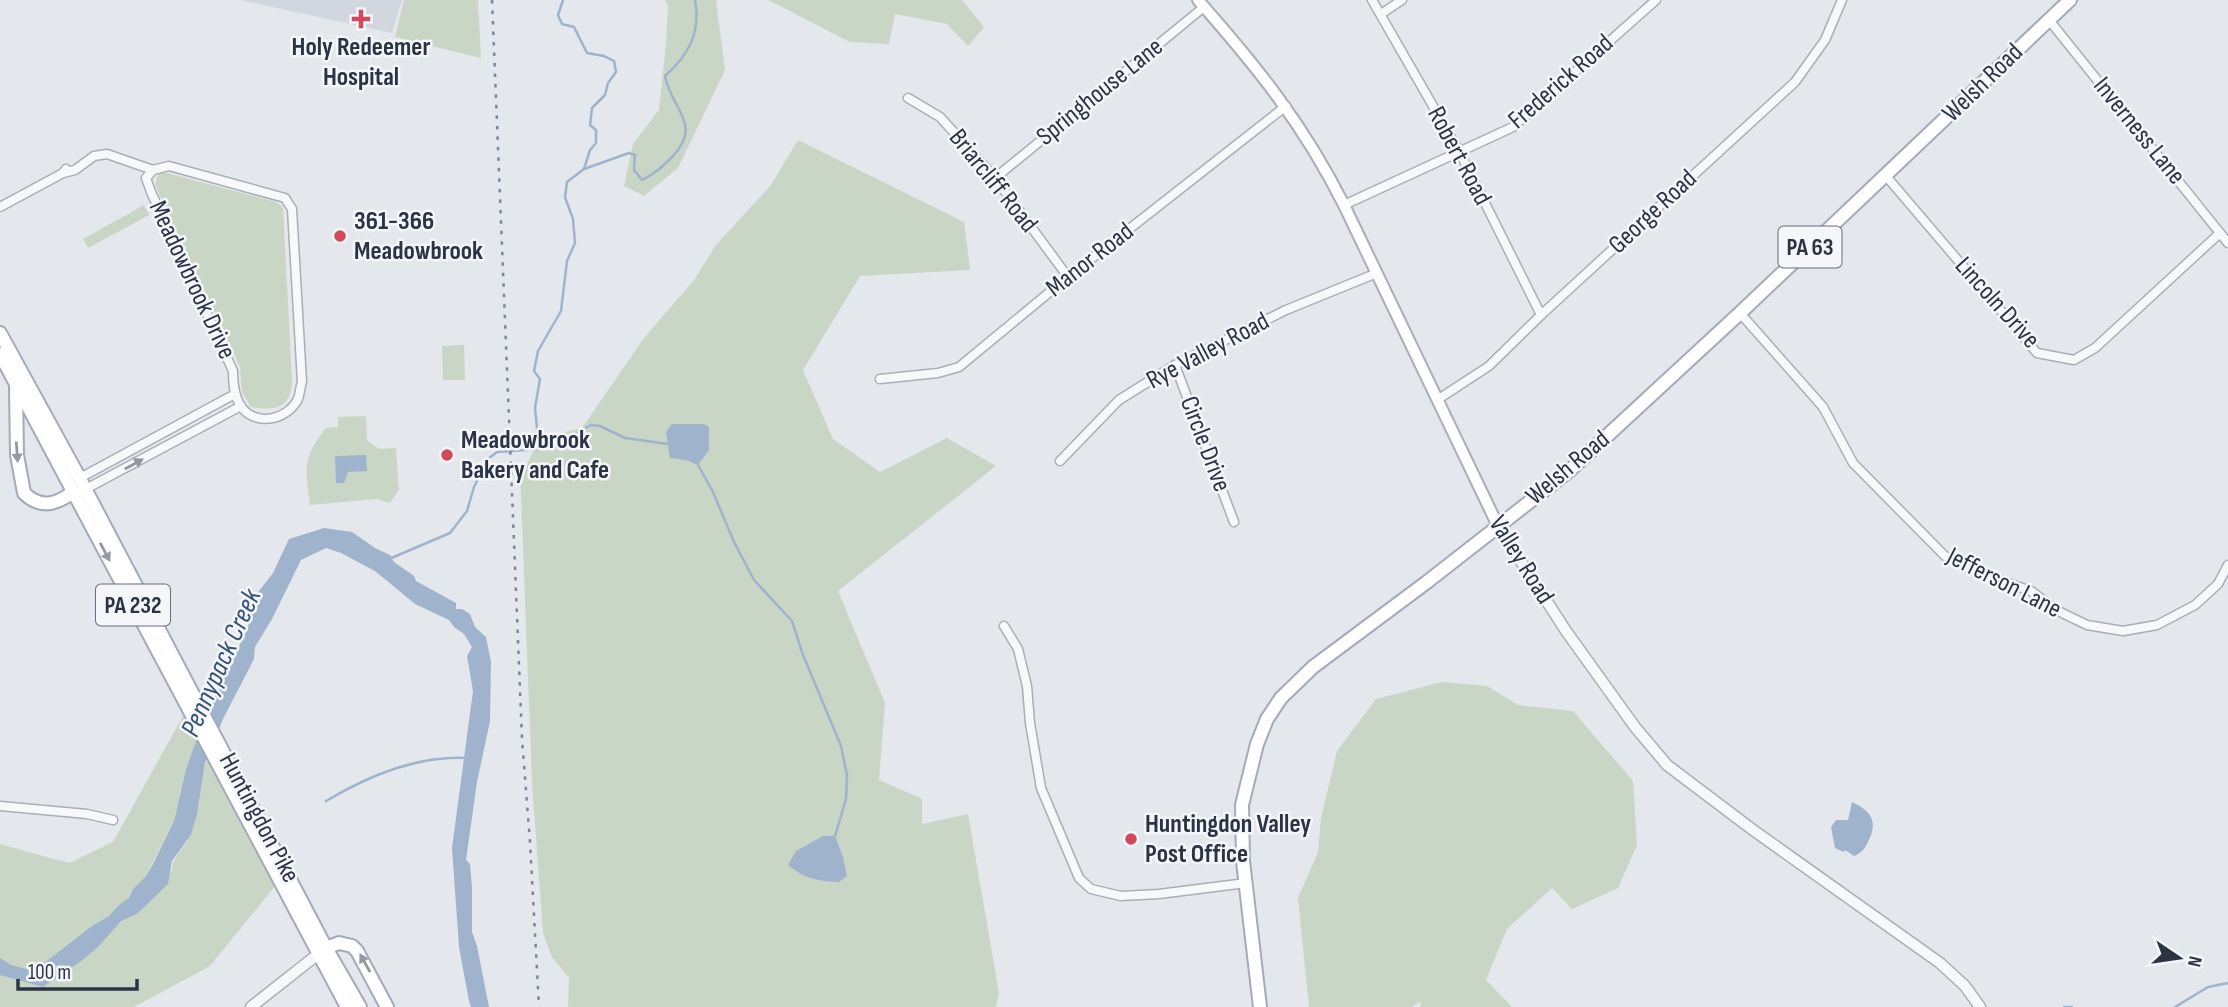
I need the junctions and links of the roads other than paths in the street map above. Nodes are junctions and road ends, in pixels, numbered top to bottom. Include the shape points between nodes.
1 (1373, 0) edge
2 (1402, 0) edge
3 (1656, 0) edge
4 (1842, 0) edge
5 (2070, 0) edge
6 (1201, 3) edge
7 (1381, 14) junction
8 (2049, 20) junction
9 (908, 98) dead end
10 (1286, 106) junction
11 (1460, 153) junction
12 (153, 170) junction
13 (1885, 176) junction
14 (995, 178) junction
15 (1344, 205) junction
16 (0, 207) edge
17 (2220, 233) junction
18 (2228, 243) edge
19 (1377, 273) junction
20 (1068, 277) junction
21 (1740, 313) junction
22 (1541, 315) junction
23 (0, 334) edge
24 (0, 354) edge
25 (1175, 366) junction
26 (880, 379) dead end
27 (16, 384) junction
28 (235, 394) junction
29 (1437, 400) junction
30 (241, 405) junction
31 (1060, 461) dead end
32 (79, 477) junction
33 (79, 491) junction
34 (1234, 523) dead end
35 (1498, 526) junction
36 (2228, 565) edge
37 (1004, 626) dead end
38 (0, 806) edge
39 (113, 820) dead end
40 (1247, 883) junction
41 (290, 888) junction
42 (322, 951) junction
43 (251, 1007) edge
44 (348, 1007) edge
45 (360, 1007) edge
46 (387, 1007) edge
47 (1261, 1007) edge
48 (1980, 1007) edge

1 - 7 street, Robert Road
2 - 7 street
3 - 11 street, Frederick Road via 1513,127
4 - 22 street, George Road via 1825,40 1795,82
5 - 8 main road, Welsh Road / PA 63
6 - 10 main road, Valley Road
6 - 14 street, Springhouse Lane
7 - 11 street, Robert Road
8 - 13 main road, Welsh Road / PA 63
8 - 17 street, Inverness Lane
9 - 14 street, Briarcliff Road via 940,117
10 - 15 main road, Valley Road
10 - 20 street, Manor Road
11 - 15 street, Frederick Road
11 - 22 street, Robert Road
12 - 16 street, Meadowbrook Drive via 107,154 94,156
12 - 28 street, Meadowbrook Drive via 146,178 233,371
12 - 30 street, Meadowbrook Drive via 169,166 275,194 285,198 292,209 302,382 298,399 288,411 265,419 254,417
13 - 17 street, Lincoln Drive via 2038,354 2074,360 2095,348
13 - 21 main road, Welsh Road / PA 63
14 - 20 street, Briarcliff Road
15 - 19 main road, Valley Road
17 - 18 street, Inverness Lane
19 - 25 street, Rye Valley Road via 1286,310
19 - 29 main road, Valley Road
20 - 26 street, Manor Road via 959,367
21 - 35 main road, Welsh Road / PA 63 via 1569,471
21 - 36 street, Jefferson Lane via 1823,407 1853,463 1945,556 1971,570 2031,591 2056,610 2088,625 2123,631 2157,625 2195,605 2217,584
22 - 29 street, George Road via 1489,366
23 - 32 main road, Huntingdon Pike / PA 232
24 - 27 main road, Huntingdon Pike / PA 232
25 - 31 street, Rye Valley Road via 1119,400
25 - 34 street, Circle Drive
27 - 33 main road, Huntingdon Pike / PA 232
27 -> 33 main road via 17,455 24,493 49,505
28 - 30 street, Meadowbrook Drive
28 - 32 street, Meadowbrook Drive
29 - 35 main road, Valley Road
33 -> 30 street
32 - 33 main road, Huntingdon Pike / PA 232
33 - 41 main road, Huntingdon Pike / PA 232 via 198,703
33 -> 41 main road, Huntingdon Pike / PA 232 via 228,784
35 - 40 main road, Welsh Road / PA 63 via 1313,667 1281,698 1257,744 1242,805
35 - 48 street, Valley Road via 1566,631 1667,765 1940,963
37 - 40 street via 1018,649 1027,686 1041,788 1079,878 1091,889 1121,896
38 - 39 street
40 - 47 main road, Welsh Road / PA 63
41 - 42 main road, Huntingdon Pike / PA 232
42 - 43 street
42 - 44 main road, Huntingdon Pike / PA 232
42 - 45 main road, Huntingdon Pike / PA 232
46 -> 42 main road via 358,951 339,943

